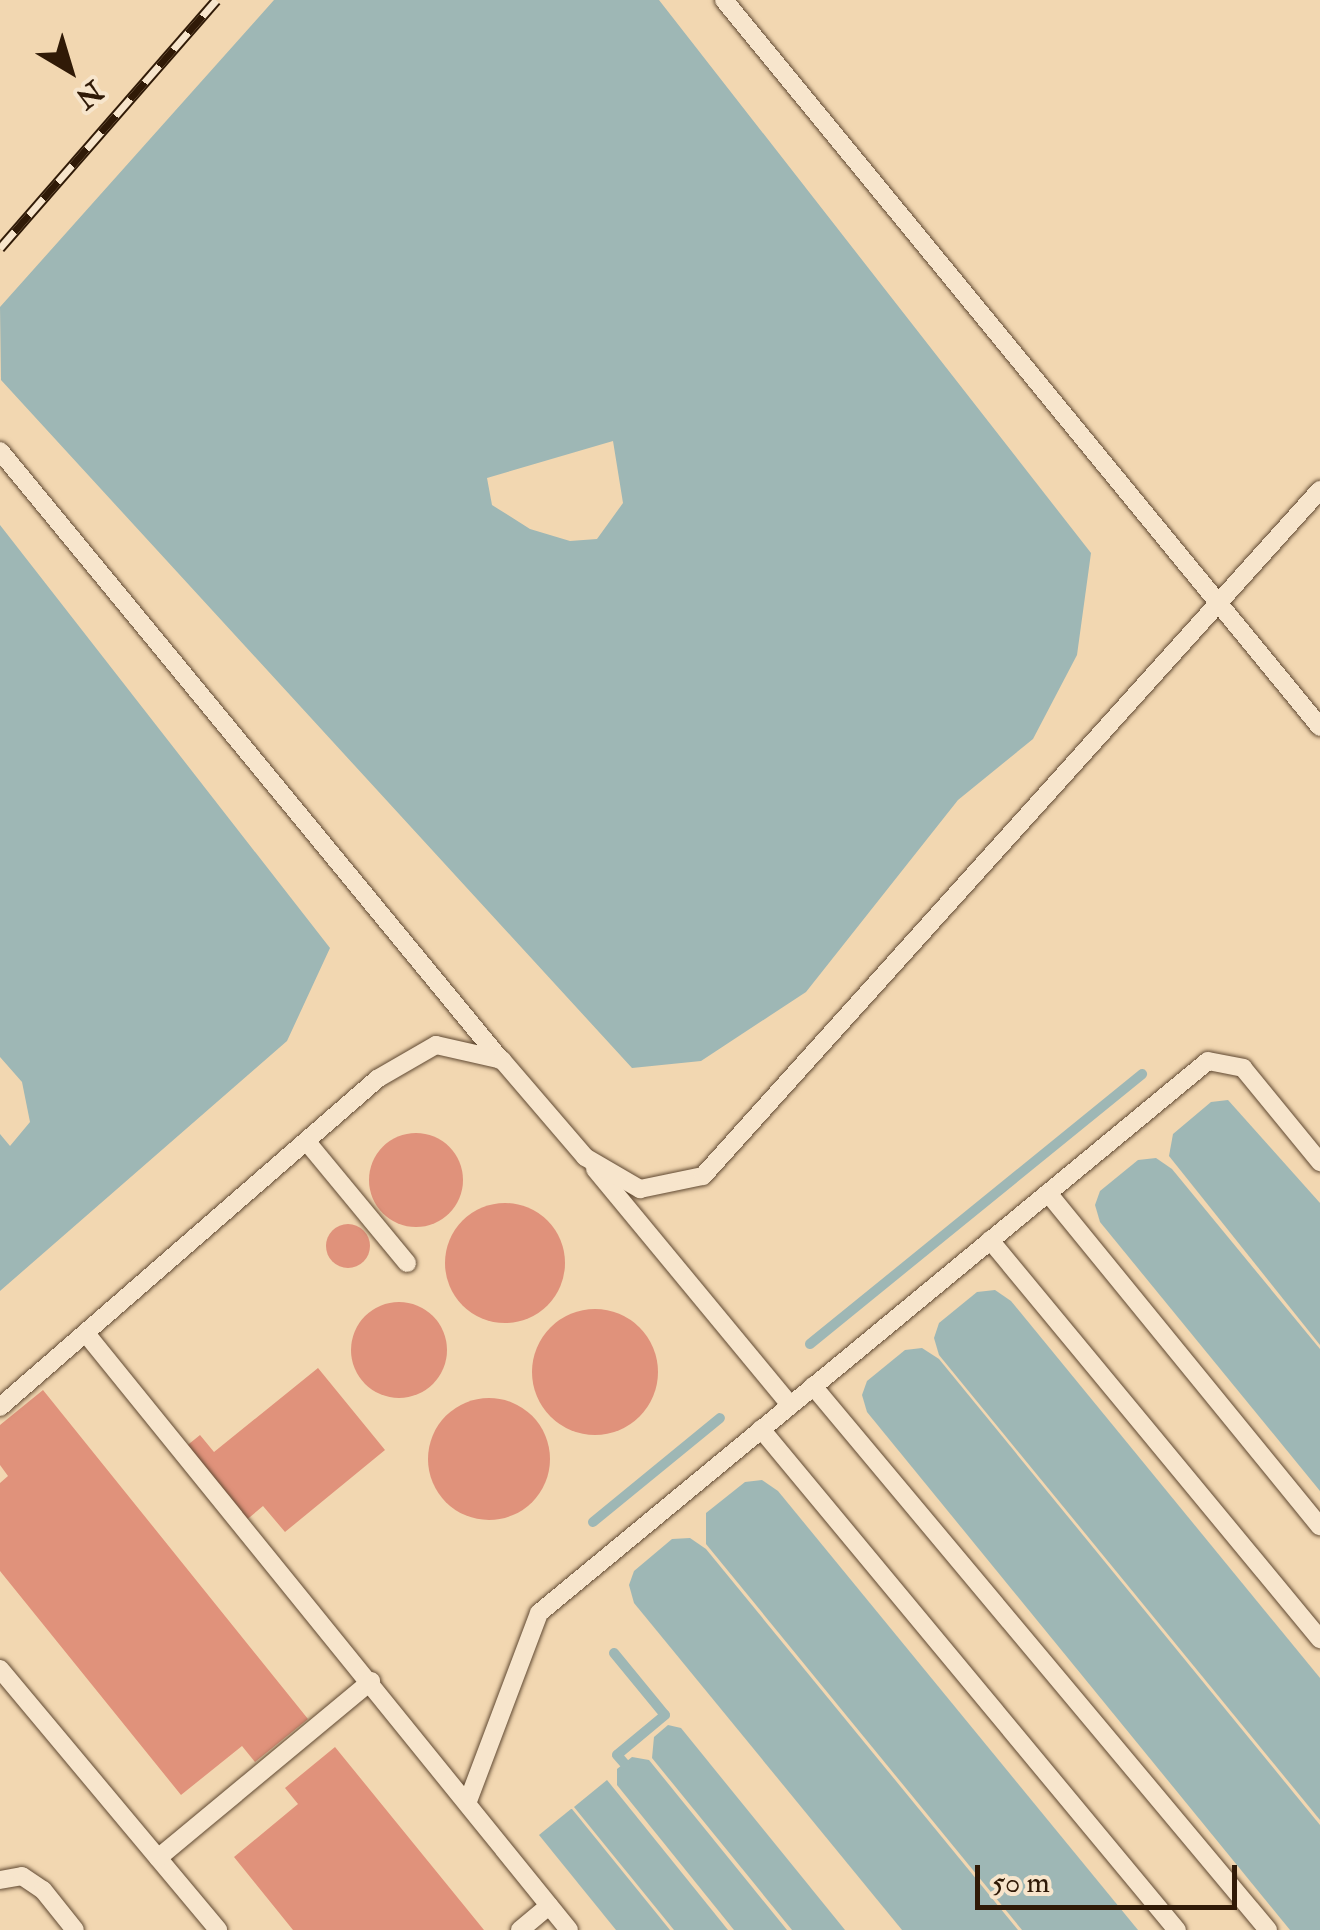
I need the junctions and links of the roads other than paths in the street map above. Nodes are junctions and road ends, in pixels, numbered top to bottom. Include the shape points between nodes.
1 (724, 0) edge
2 (0, 452) edge
3 (1320, 490) edge
4 (1221, 601) junction
5 (1320, 727) edge
6 (502, 1060) junction
7 (307, 1142) junction
8 (585, 1158) junction
9 (1320, 1162) edge
10 (1048, 1194) junction
11 (990, 1240) junction
12 (407, 1264) dead end
13 (88, 1336) junction
14 (813, 1386) junction
15 (790, 1405) junction
16 (0, 1408) edge
17 (761, 1429) junction
18 (1320, 1526) edge
19 (1320, 1639) edge
20 (0, 1669) edge
21 (371, 1681) junction
22 (468, 1802) junction
23 (158, 1858) junction
24 (0, 1880) edge
25 (550, 1906) junction
26 (75, 1930) edge
27 (218, 1930) edge
28 (520, 1930) edge
29 (569, 1930) edge
30 (1176, 1930) edge
31 (1268, 1930) edge

1 - 4 lane
2 - 6 lane
3 - 4 lane
4 - 5 lane
4 - 8 lane via 703,1176 640,1189
6 - 7 lane via 436,1045 378,1079
6 - 8 lane
7 - 12 lane
7 - 13 lane
8 - 15 lane
9 - 10 lane via 1243,1068 1208,1061
10 - 11 lane
10 - 18 lane
11 - 14 lane
11 - 19 lane
13 - 16 lane
13 - 21 lane
14 - 15 lane
14 - 31 lane
15 - 17 lane
17 - 22 lane via 538,1614
17 - 30 lane
20 - 23 lane
21 - 22 lane
21 - 23 lane
22 - 25 lane
23 - 27 lane
24 - 26 lane via 22,1876 43,1890
25 - 28 lane
25 - 29 lane

